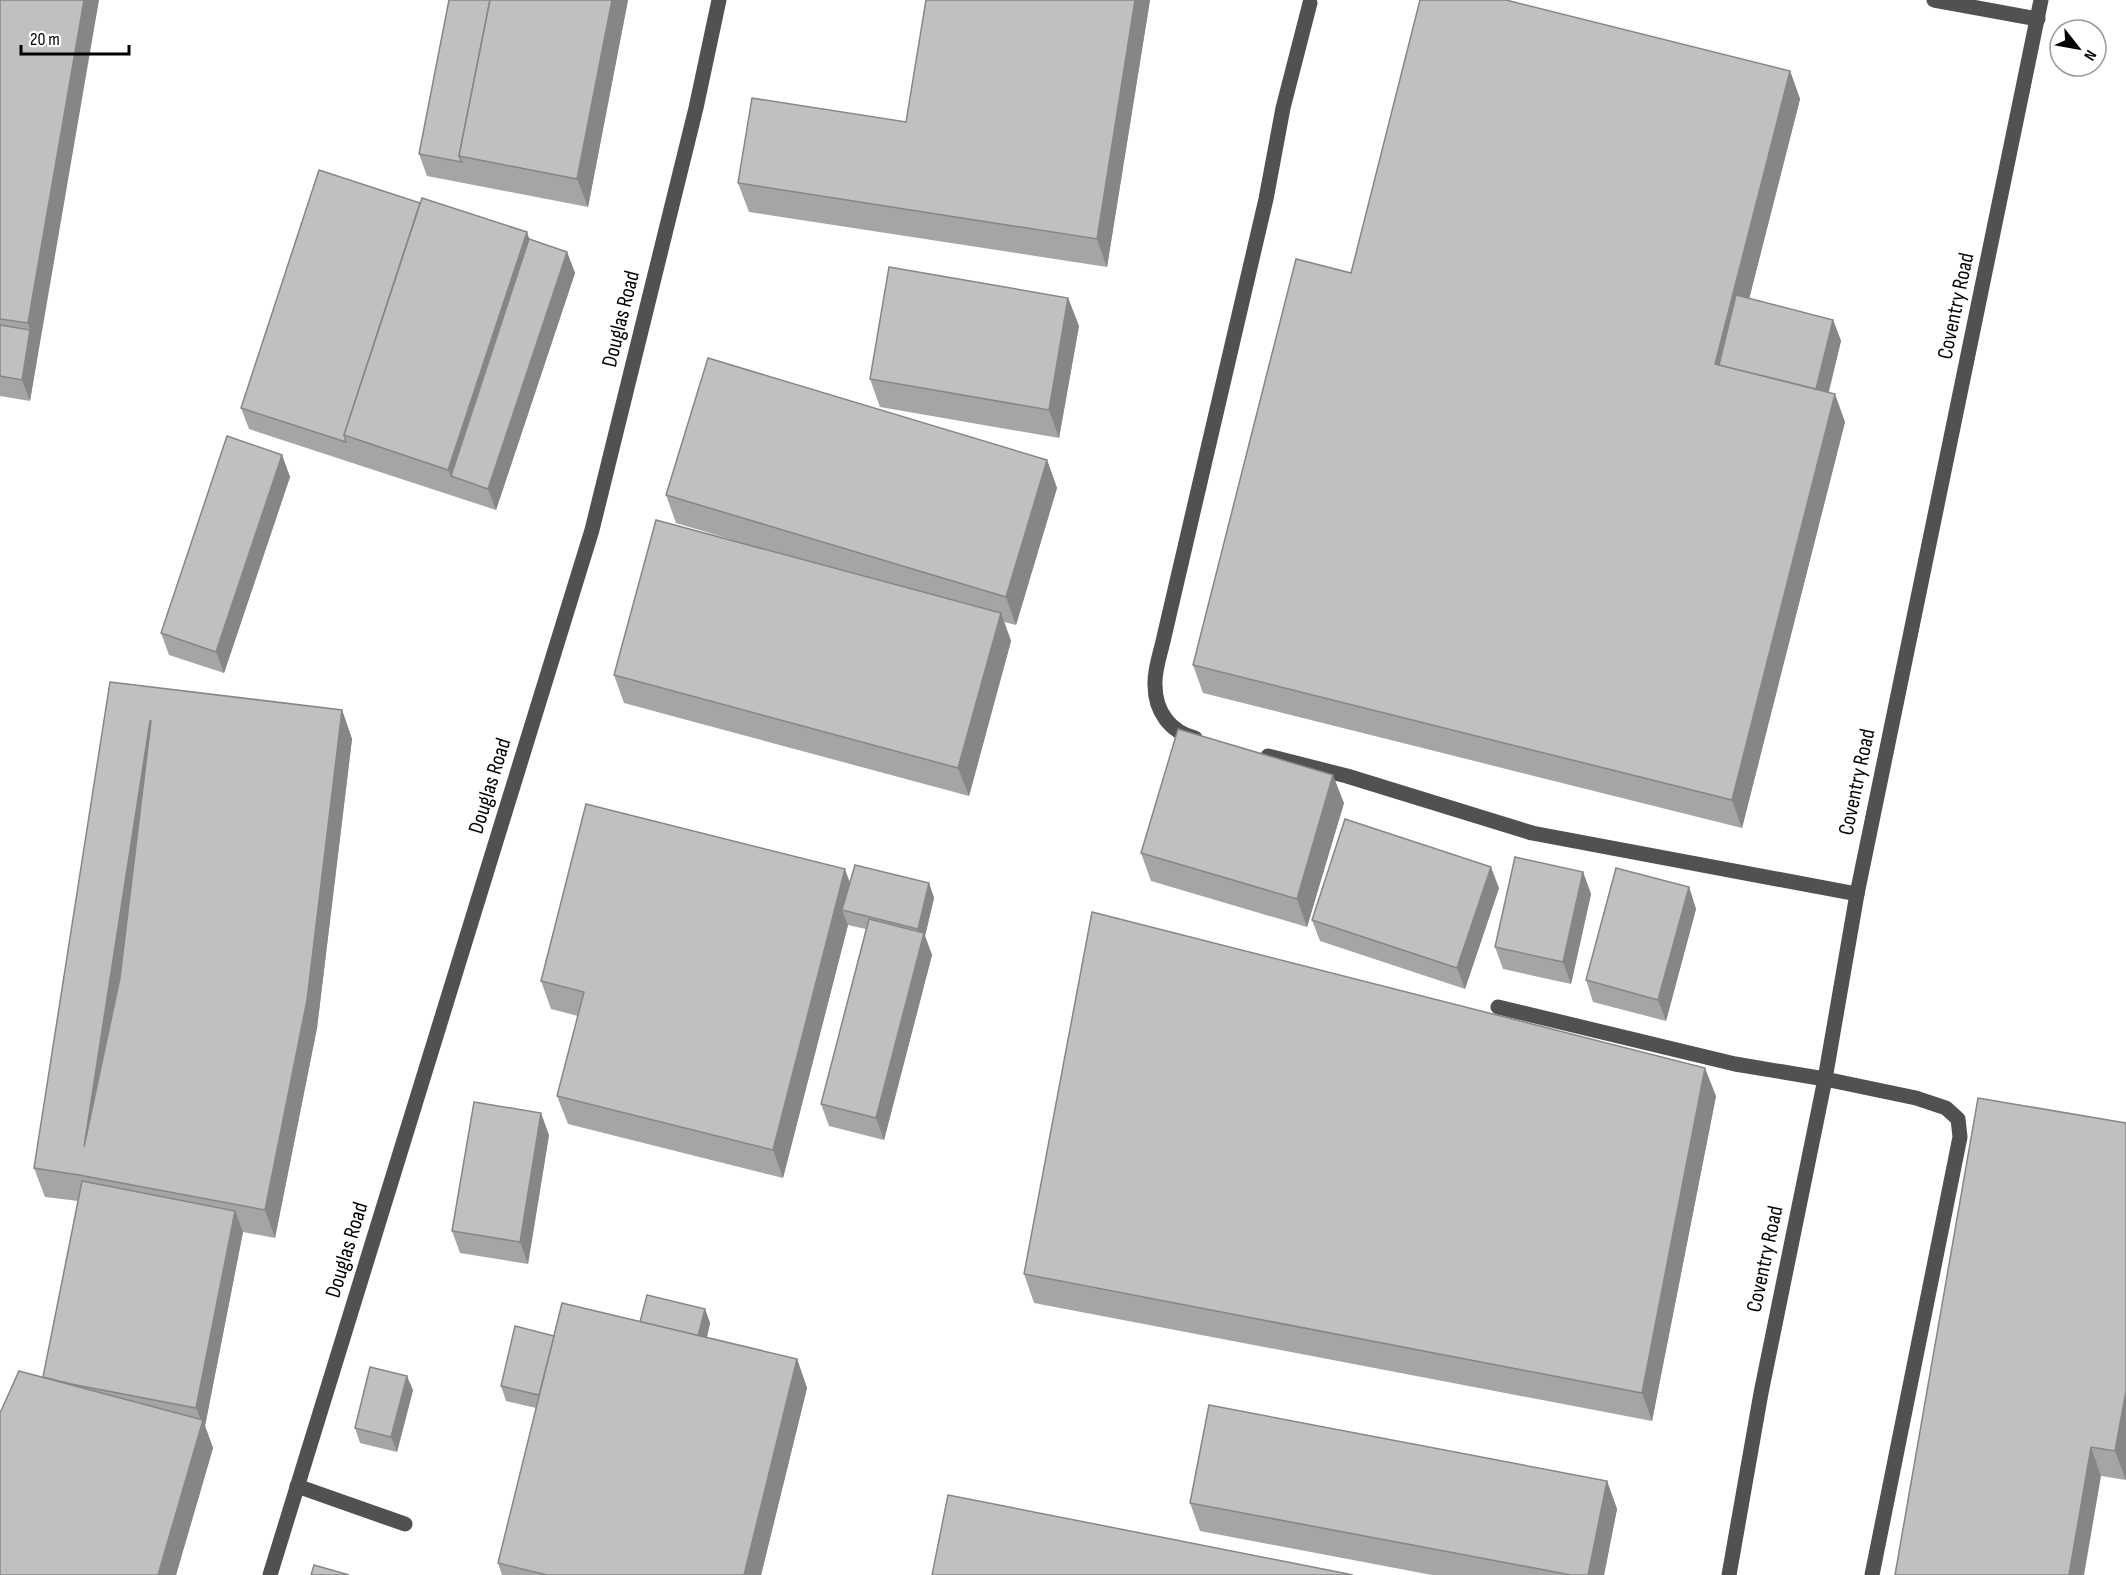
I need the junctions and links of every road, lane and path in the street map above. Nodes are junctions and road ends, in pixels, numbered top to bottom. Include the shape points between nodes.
1 (719, 0) edge
2 (1934, 0) edge
3 (2041, 0) edge
4 (1310, 3) dead end
5 (2038, 19) junction
6 (1210, 742) edge
7 (1256, 753) edge
8 (1857, 894) junction
9 (1498, 1007) dead end
10 (1825, 1079) junction
11 (297, 1486) junction
12 (405, 1524) dead end
13 (270, 1575) edge
14 (1729, 1575) edge
15 (1872, 1575) edge

1 - 11 street, Douglas Road via 592,530
2 - 5 street
3 - 5 street, Coventry Road
4 - 6 street via 1283,108 1266,199 1155,685 1161,715 1187,736
5 - 8 street, Coventry Road
7 - 8 street via 1347,776 1532,833
8 - 10 street, Coventry Road
9 - 10 street via 1735,1064
10 - 14 street, Coventry Road via 1761,1393
10 - 15 street via 1946,1108 1958,1119 1960,1137
11 - 12 street
11 - 13 street, Douglas Road

